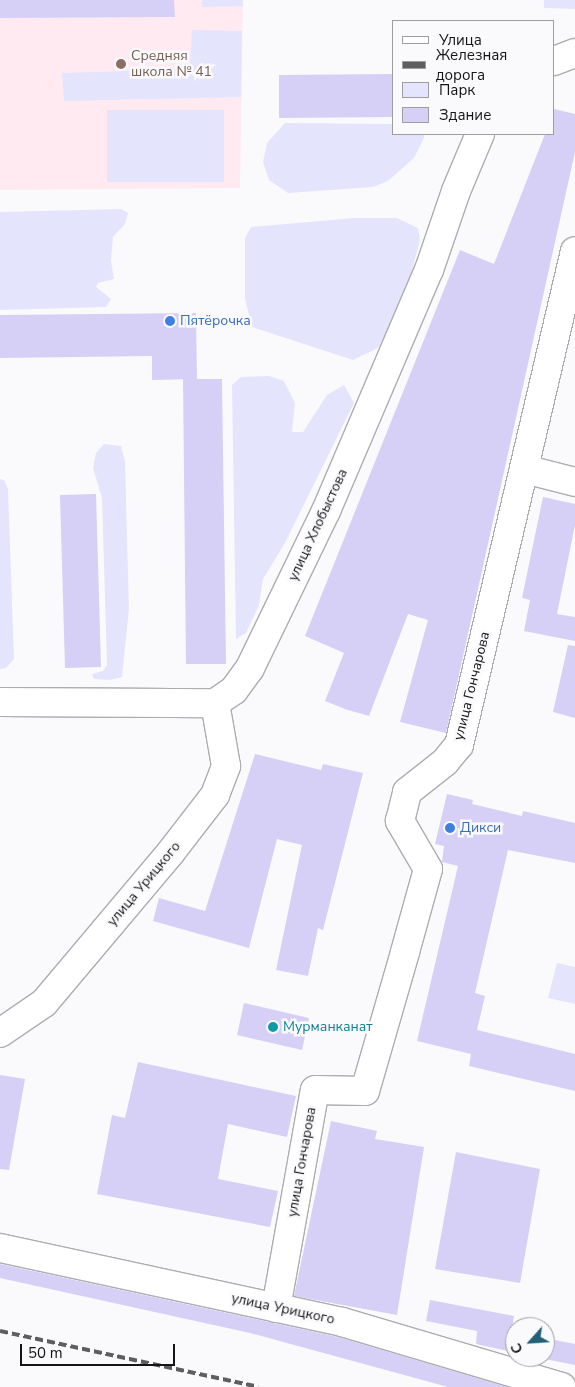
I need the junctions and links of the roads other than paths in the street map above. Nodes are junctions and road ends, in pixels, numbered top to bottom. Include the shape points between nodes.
1 (575, 53) edge
2 (555, 61) edge
3 (480, 135) edge
4 (575, 251) edge
5 (524, 469) junction
6 (575, 482) edge
7 (0, 702) edge
8 (214, 703) junction
9 (0, 1033) edge
10 (0, 1248) edge
11 (276, 1308) junction
12 (562, 1387) edge

1 - 2 street
3 - 8 street, улица Хлобыстова via 429,270 326,512 250,668 234,690
4 - 5 street, улица Гончарова
5 - 6 street
5 - 11 street, улица Гончарова via 459,745 445,762 407,792 400,822 428,869 365,1091 315,1090
7 - 8 street
8 - 9 street, улица Урицкого via 226,766 215,795 44,1003
10 - 11 street, улица Урицкого
11 - 12 street, улица Урицкого via 342,1322

